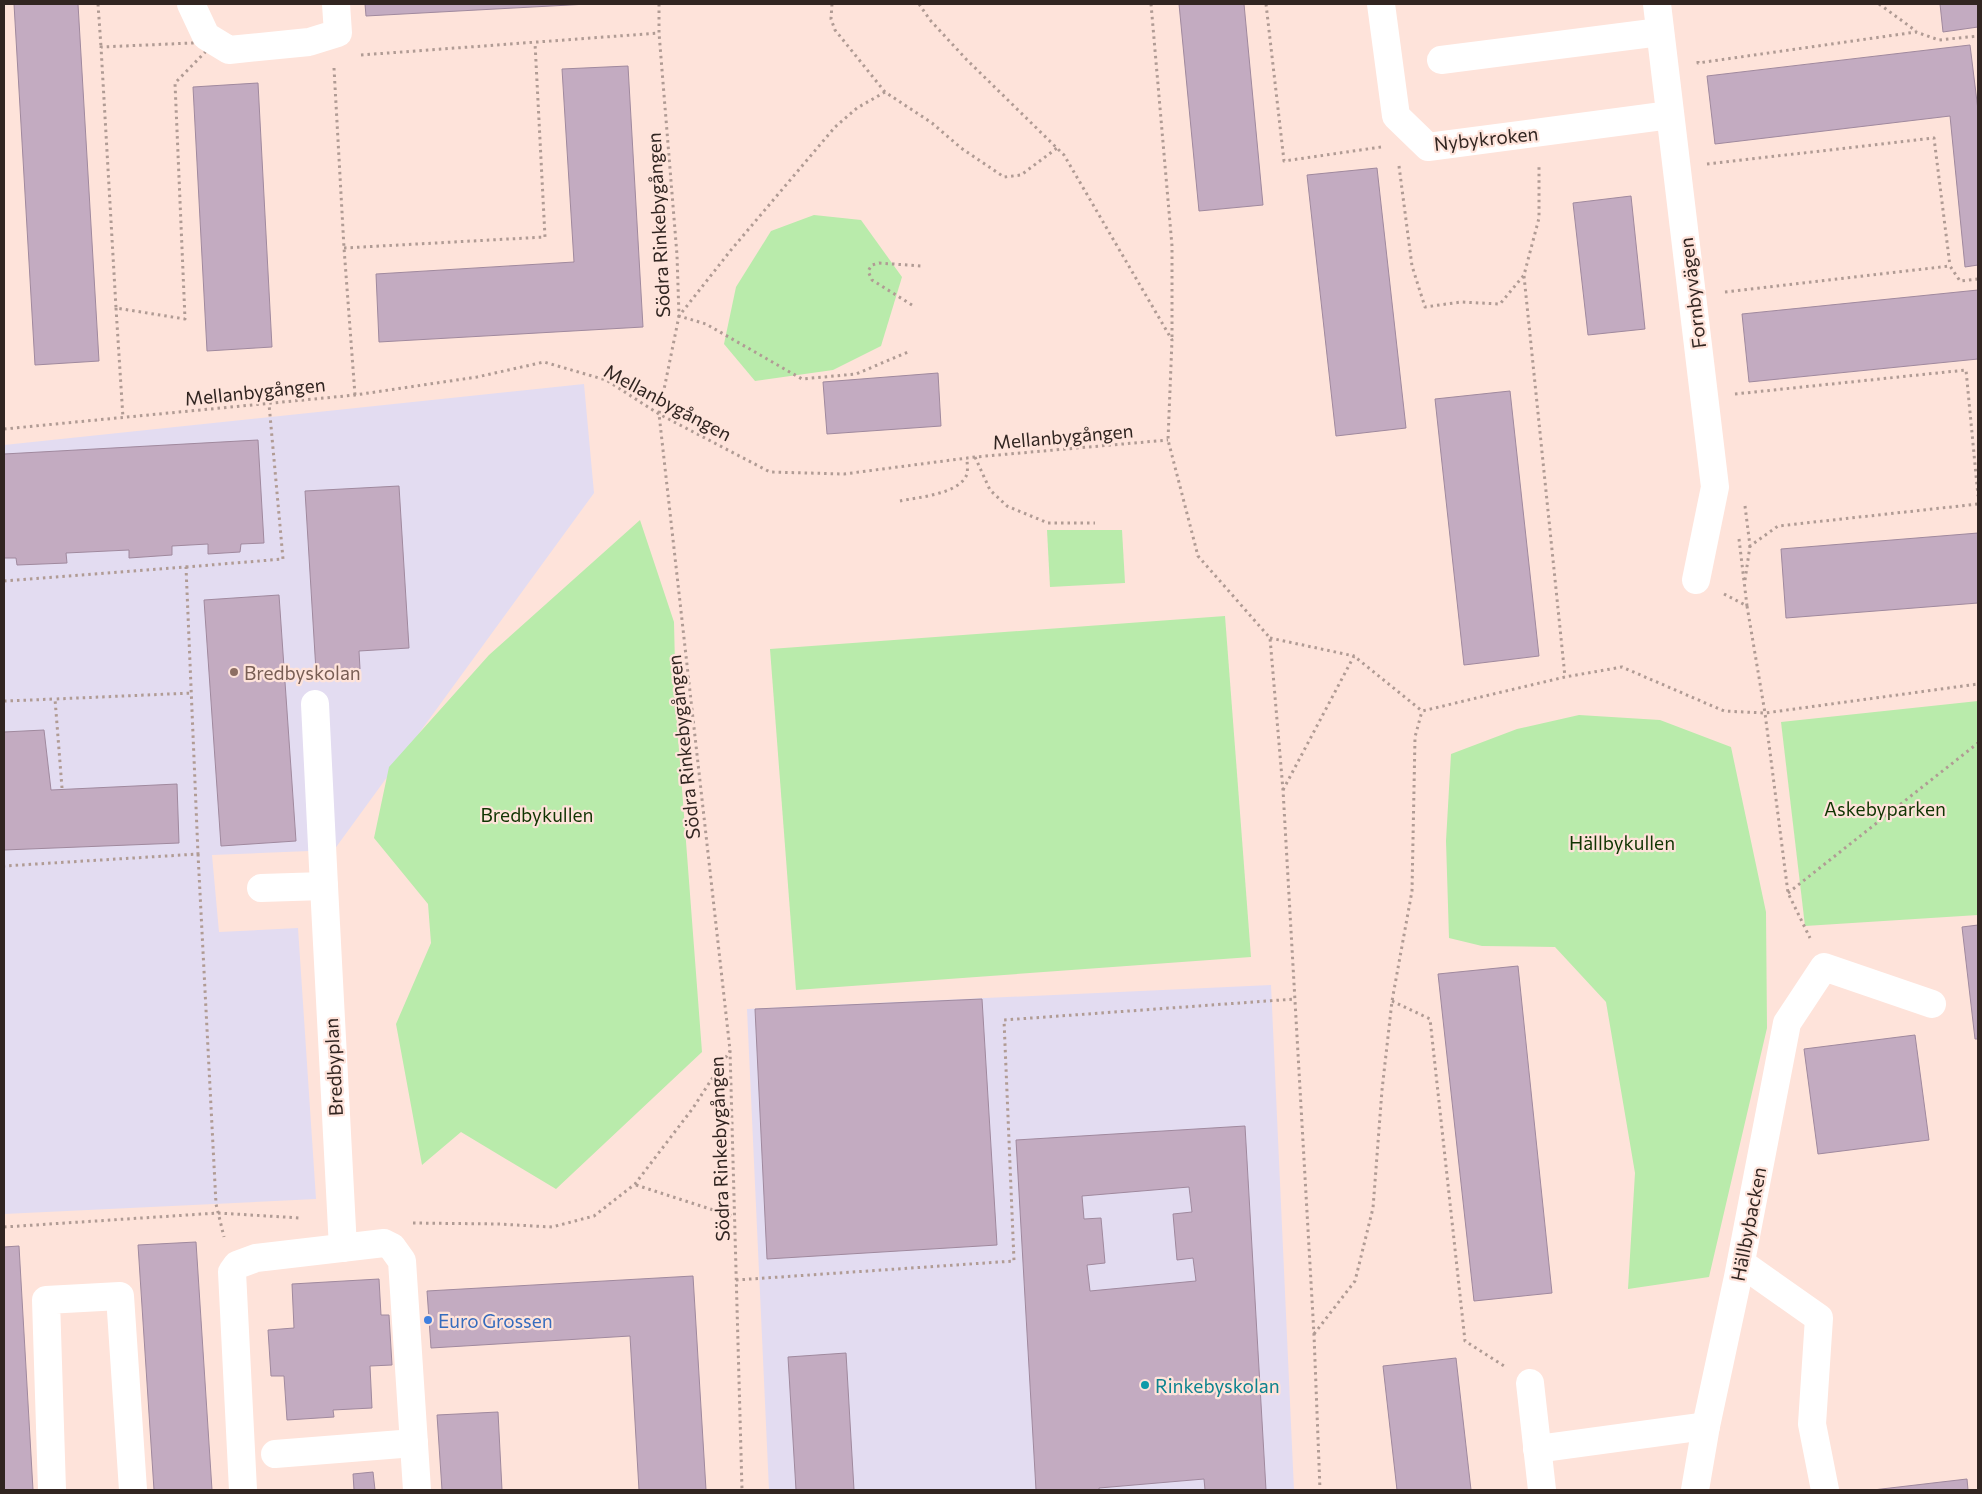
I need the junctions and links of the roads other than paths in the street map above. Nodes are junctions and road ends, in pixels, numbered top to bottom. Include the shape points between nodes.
1 (191, 4) edge
2 (336, 4) edge
3 (1381, 4) edge
4 (1657, 4) edge
5 (1660, 32) junction
6 (1441, 60) dead end
7 (1670, 115) junction
8 (1696, 580) road end
9 (315, 704) dead end
10 (324, 886) junction
11 (261, 888) dead end
12 (1932, 1004) dead end
13 (343, 1248) junction
14 (1741, 1263) junction
15 (1530, 1383) road end
16 (1706, 1426) junction
17 (414, 1443) junction
18 (1537, 1448) junction
19 (275, 1454) dead end
20 (52, 1490) edge
21 (134, 1490) edge
22 (243, 1490) edge
23 (417, 1490) edge
24 (1542, 1490) edge
25 (1695, 1490) edge
26 (1825, 1490) edge

1 - 2 street via 206,36 229,50 309,42 336,45
3 - 7 street, Nybykroken via 1396,116 1428,147
4 - 5 street, Fornbyvägen
5 - 6 street
5 - 7 street, Fornbyvägen
7 - 8 street, Fornbyvägen via 1715,487
9 - 10 street, Bredbyplan
10 - 11 street
10 - 13 street, Bredbyplan
12 - 14 street, Hällbybacken via 1824,967 1787,1023
13 - 17 street via 384,1243 392,1247 402,1261
13 - 22 street via 256,1258 237,1266 232,1272
14 - 16 street, Hällbybacken
14 - 26 street via 1819,1318 1812,1424
15 - 18 street
16 - 18 street
16 - 25 street, Hällbybacken
17 - 19 street
17 - 23 street
18 - 24 street
20 - 21 street via 46,1300 120,1296

